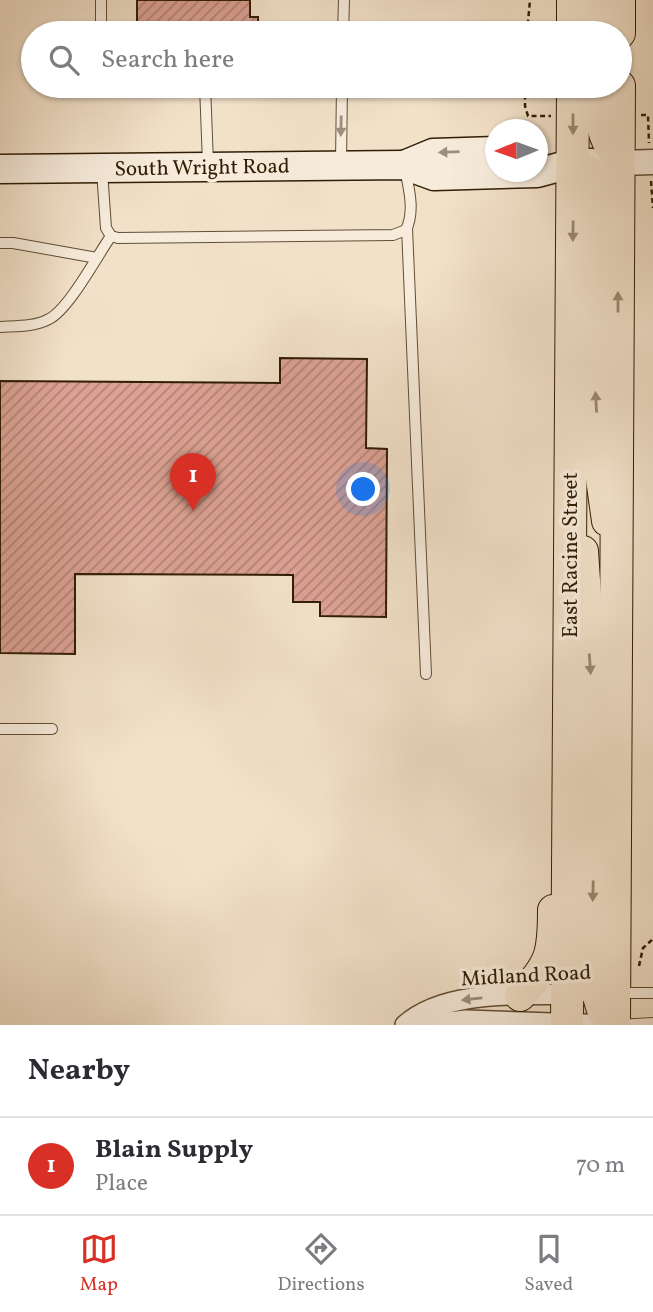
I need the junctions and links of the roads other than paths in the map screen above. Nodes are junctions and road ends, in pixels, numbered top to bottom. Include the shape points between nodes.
1 (101, 0) edge
2 (344, 0) edge
3 (573, 0) edge
4 (600, 0) edge
5 (619, 0) edge
6 (102, 21) edge
7 (343, 21) edge
8 (573, 21) edge
9 (600, 21) edge
10 (619, 21) edge
11 (205, 98) edge
12 (342, 98) edge
13 (573, 98) edge
14 (599, 98) edge
15 (619, 98) edge
16 (485, 151) edge
17 (548, 154) edge
18 (653, 162) edge
19 (573, 163) junction
20 (620, 163) junction
21 (340, 165) junction
22 (404, 165) junction
23 (208, 167) junction
24 (102, 168) junction
25 (0, 169) edge
26 (407, 228) junction
27 (111, 236) junction
28 (0, 243) edge
29 (97, 258) junction
30 (0, 327) edge
31 (570, 474) junction
32 (570, 542) junction
33 (616, 591) junction
34 (426, 674) dead end
35 (0, 729) edge
36 (52, 729) dead end
37 (653, 993) edge
38 (520, 996) junction
39 (581, 1011) edge
40 (653, 1023) edge
41 (405, 1025) edge
42 (423, 1025) edge
43 (614, 1025) edge

1 - 6 lane
2 - 7 lane
3 - 8 highway
4 - 9 main road
5 - 10 highway
11 - 23 lane
12 -> 21 lane
13 -> 19 highway, East Racine Street
14 - 20 main road via 602,132
15 - 20 highway, East Racine Street
16 -> 22 main road, South Wright Road via 433,153
17 - 19 main road, South Wright Road
18 - 20 street
19 - 20 main road, South Wright Road
19 - 22 main road, South Wright Road via 537,173 434,176
19 -> 31 highway, East Racine Street
33 -> 19 main road via 600,471 594,371 594,182
33 -> 20 highway, East Racine Street
21 - 22 main road, South Wright Road
21 - 23 main road, South Wright Road
22 - 26 lane via 411,201
23 - 24 main road, South Wright Road
24 - 25 main road, South Wright Road
24 - 27 lane via 106,228
26 - 27 lane via 393,235
26 - 34 lane
27 - 29 lane
28 - 29 lane
29 - 30 lane via 50,319
31 - 32 highway, East Racine Street
31 -> 39 main road via 582,547 595,731 592,976
32 - 38 main road via 556,706 553,945 543,969
32 - 39 highway, East Racine Street
33 - 39 highway, East Racine Street
35 - 36 lane
37 - 39 lane
38 - 39 street, Midland Road
38 -> 41 street, Midland Road via 448,1003 425,1010
39 - 42 street, Midland Road
39 - 43 highway, East Racine Street
40 - 43 lane

